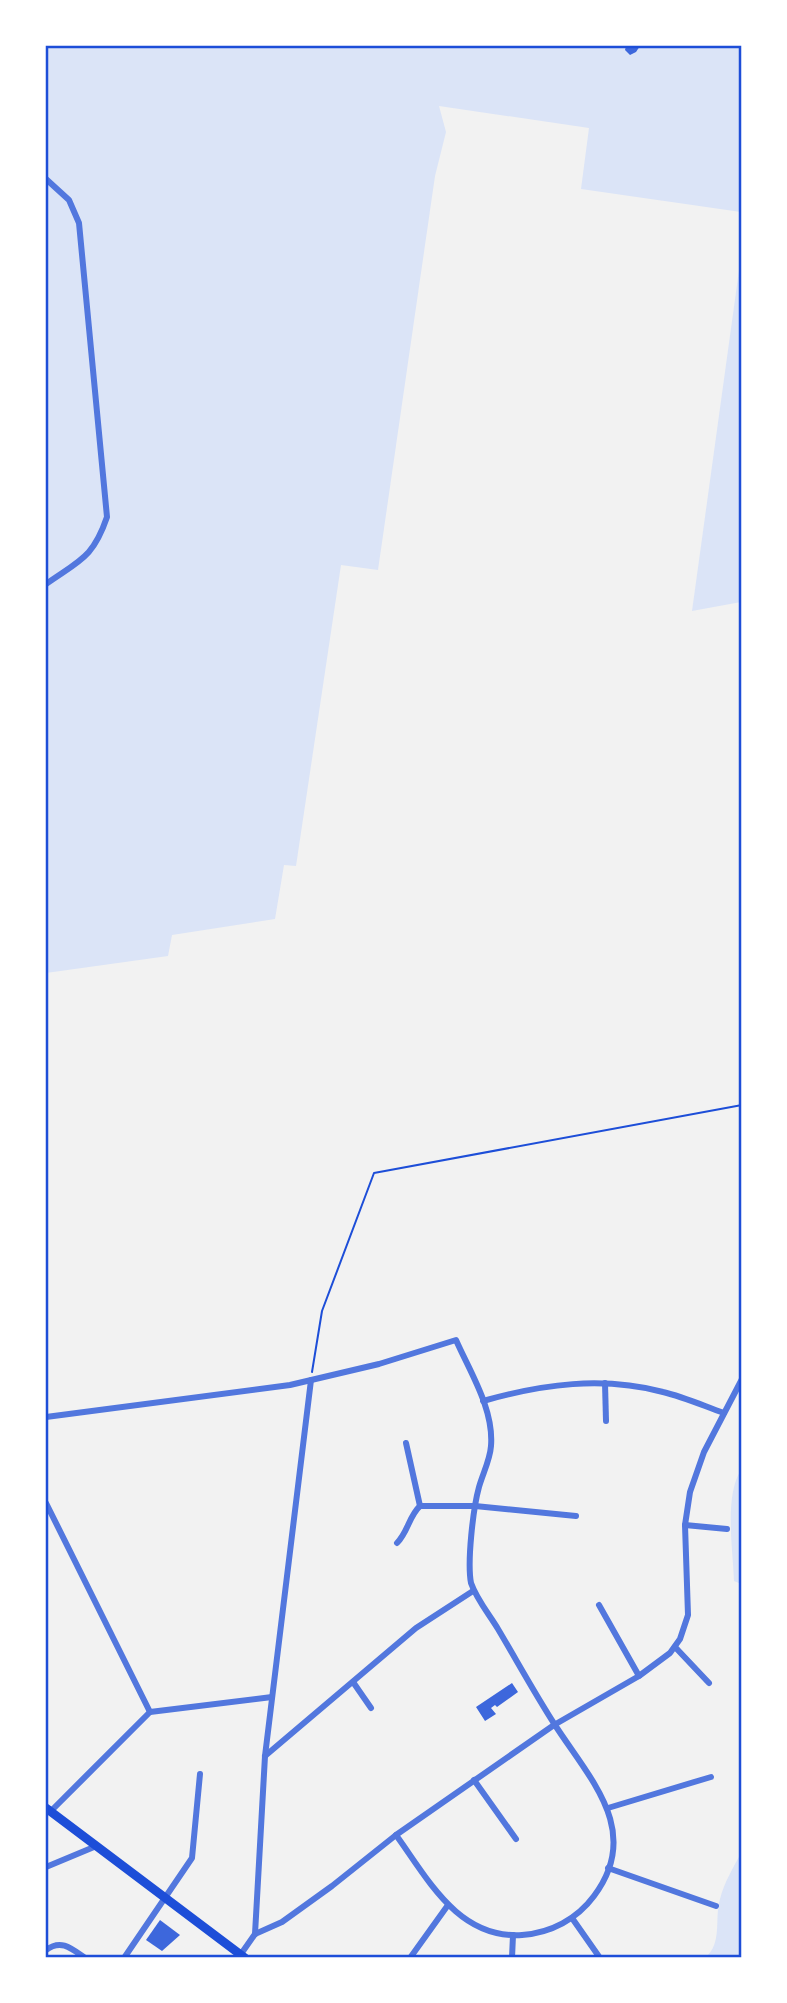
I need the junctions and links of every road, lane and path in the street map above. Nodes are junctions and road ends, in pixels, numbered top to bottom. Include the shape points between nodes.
1 (46, 179) edge
2 (46, 584) edge
3 (741, 1105) edge
4 (741, 1378) edge
5 (311, 1380) junction
6 (605, 1383) junction
7 (483, 1401) junction
8 (724, 1413) junction
9 (46, 1417) edge
10 (606, 1422) dead end
11 (406, 1443) dead end
12 (46, 1503) edge
13 (420, 1506) junction
14 (475, 1506) junction
15 (576, 1516) dead end
16 (685, 1525) junction
17 (727, 1529) dead end
18 (397, 1543) dead end
19 (473, 1591) junction
20 (599, 1605) dead end
21 (675, 1647) junction
22 (639, 1676) junction
23 (353, 1682) junction
24 (709, 1683) dead end
25 (272, 1697) junction
26 (371, 1707) dead end
27 (150, 1712) junction
28 (554, 1725) junction
29 (265, 1756) junction
30 (200, 1774) dead end
31 (711, 1777) dead end
32 (474, 1780) junction
33 (608, 1808) junction
34 (48, 1810) edge
35 (396, 1835) junction
36 (516, 1839) dead end
37 (94, 1847) junction
38 (46, 1867) edge
39 (608, 1868) junction
40 (165, 1898) junction
41 (447, 1905) junction
42 (716, 1906) dead end
43 (572, 1918) junction
44 (255, 1934) junction
45 (513, 1935) junction
46 (46, 1950) edge
47 (243, 1956) edge
48 (85, 1958) edge
49 (124, 1958) edge
50 (410, 1958) edge
51 (512, 1958) edge
52 (600, 1958) edge

1 - 2 street via 69,200 79,223 107,517 89,554
3 - 5 path via 374,1173 322,1311
4 - 8 street
5 - 7 street via 456,1339
5 - 9 street via 265,1390
5 - 25 street
6 - 7 street via 552,1385
6 - 8 street via 665,1392
6 - 10 street
7 - 14 street via 491,1447
8 - 16 street via 697,1469
11 - 13 street
12 - 27 street
13 - 14 street
13 - 18 street
14 - 15 street
14 - 19 street via 469,1576
16 - 17 street
16 - 21 street via 688,1615
19 - 23 street via 416,1628
19 - 28 street
20 - 22 street
21 - 22 street
21 - 24 street
22 - 28 street
23 - 26 street
23 - 29 street
25 - 27 street
25 - 29 street
27 - 34 street
28 - 32 street
28 - 33 street
29 - 44 street
30 - 40 street via 192,1858
31 - 33 street
32 - 35 street
32 - 36 street
33 - 39 street via 613,1840
34 - 37 main road
35 - 41 street
35 - 44 street via 292,1915
37 - 38 street
37 - 40 main road
39 - 42 street
39 - 43 street via 598,1891
40 - 47 main road
40 - 49 street
41 - 45 street via 487,1931
41 - 50 street
43 - 45 street via 549,1930
43 - 52 street
44 - 47 street
45 - 51 street
46 - 48 street via 64,1944

